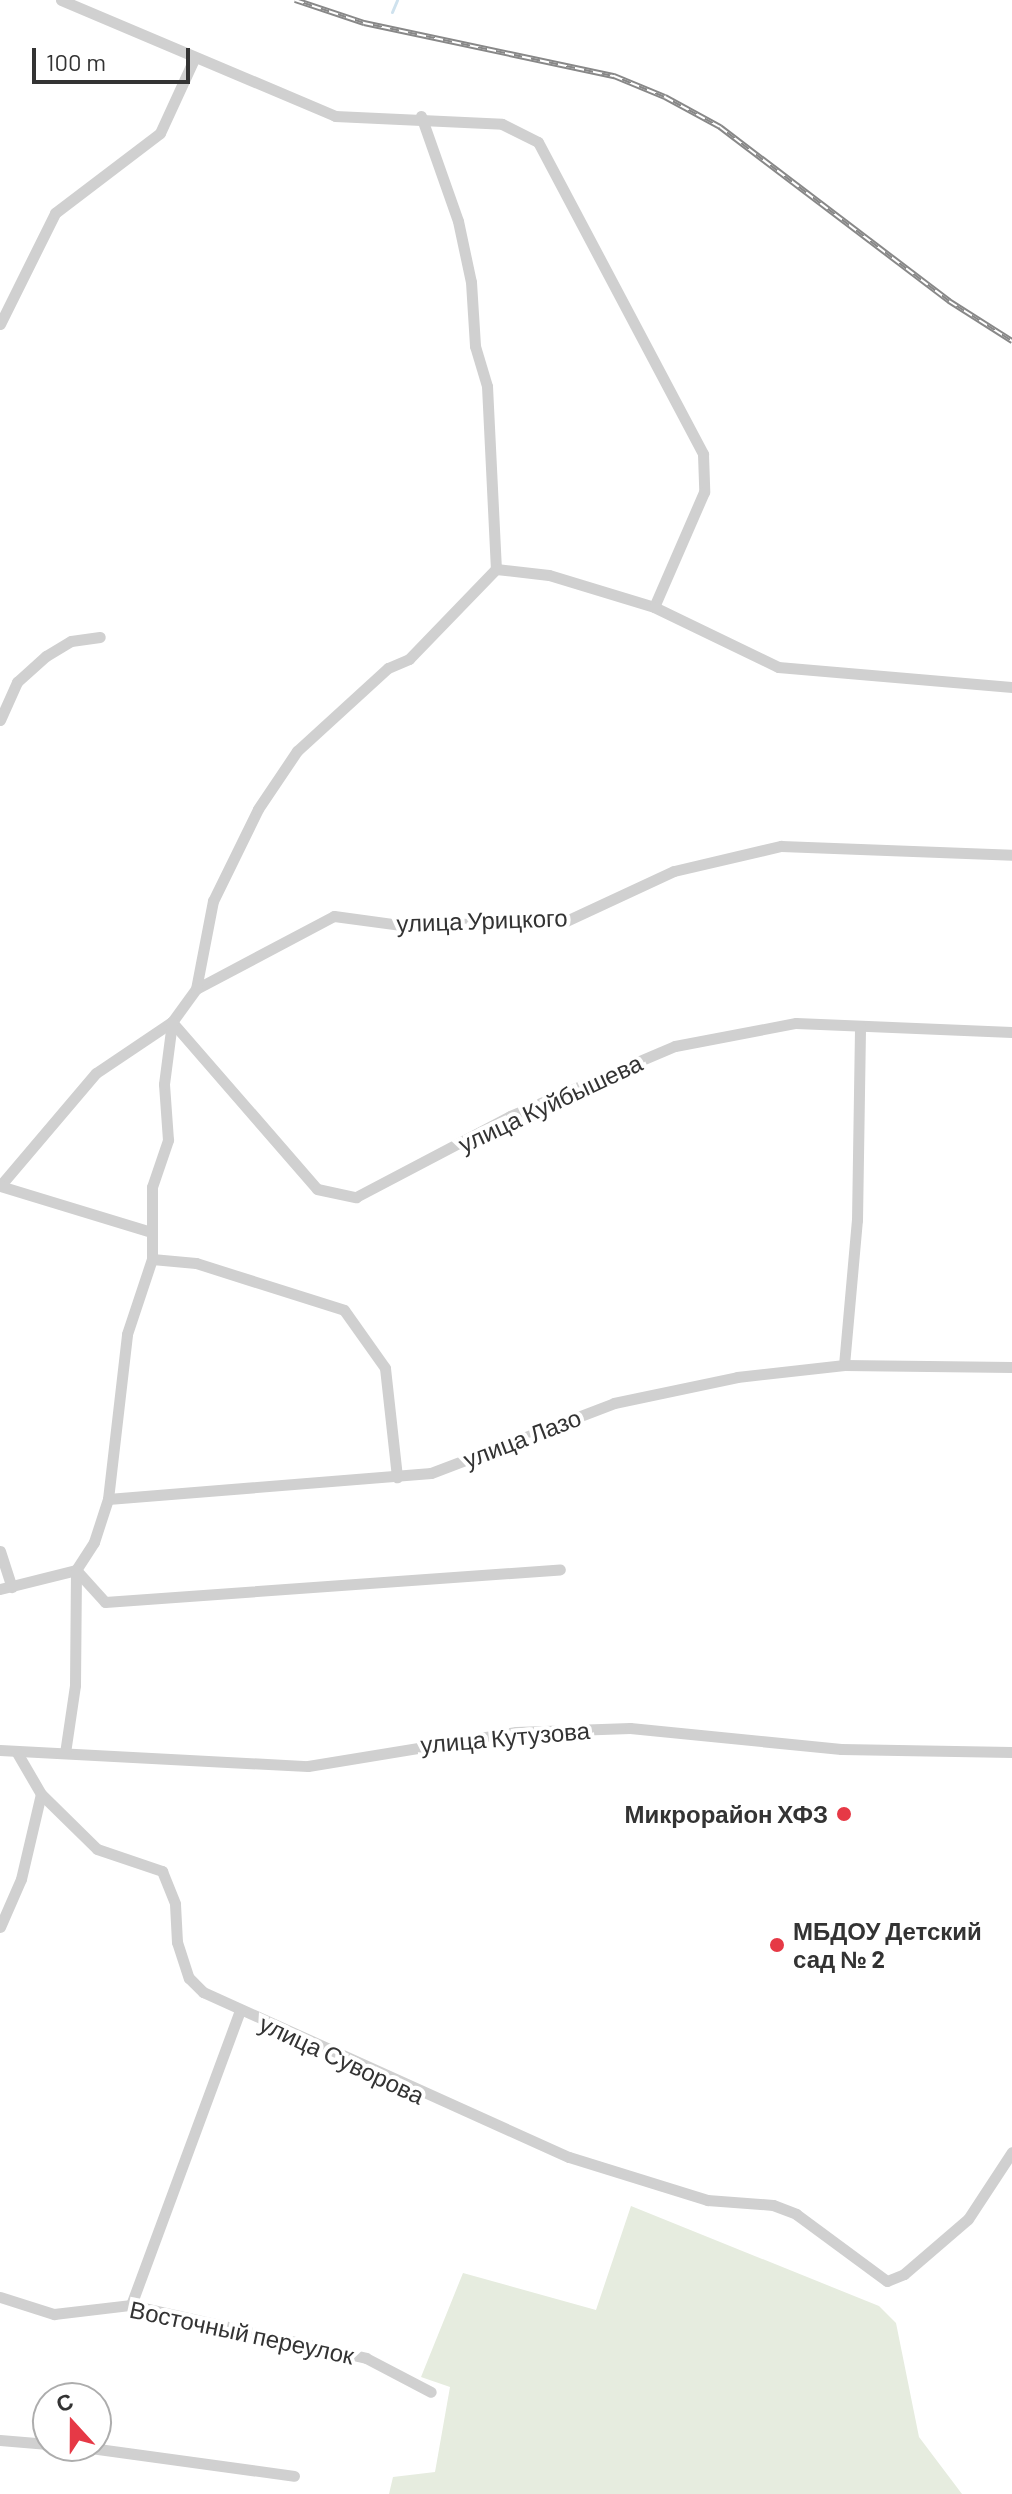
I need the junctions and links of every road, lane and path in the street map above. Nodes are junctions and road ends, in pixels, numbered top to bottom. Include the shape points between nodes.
1 (61, 0) edge
2 (194, 59) junction
3 (421, 116) junction
4 (0, 324) edge
5 (496, 569) junction
6 (654, 607) junction
7 (100, 637) dead end
8 (1012, 687) edge
9 (0, 720) edge
10 (1012, 855) edge
11 (196, 989) junction
12 (172, 1022) junction
13 (860, 1026) junction
14 (1012, 1032) edge
15 (0, 1186) edge
16 (151, 1232) junction
17 (152, 1259) junction
18 (844, 1365) junction
19 (1012, 1367) edge
20 (397, 1477) junction
21 (108, 1499) junction
22 (0, 1551) edge
23 (560, 1569) dead end
24 (76, 1570) junction
25 (6, 1588) edge
26 (0, 1750) edge
27 (16, 1751) junction
28 (1012, 1752) edge
29 (65, 1753) junction
30 (41, 1794) junction
31 (0, 1927) edge
32 (240, 2011) junction
33 (1012, 2152) edge
34 (0, 2297) edge
35 (131, 2305) junction
36 (431, 2392) dead end
37 (0, 2440) edge
38 (32, 2443) edge
39 (112, 2451) edge
40 (294, 2476) dead end

1 - 2 street
2 - 3 street via 335,116
2 - 4 street via 160,133 55,213
3 - 5 street via 458,221 471,282 475,346 488,394
3 - 6 street via 502,124 538,142 703,454 704,492
5 - 6 street via 549,575
5 - 11 street via 445,616 409,659 388,668 297,751 258,809 213,901
6 - 8 street via 778,667
7 - 9 street via 71,641 46,656 17,682
10 - 11 street, улица Урицкого via 781,846 674,871 564,922 401,925 334,916
11 - 12 street
12 - 13 street, улица Куйбышева via 317,1189 356,1197 510,1116 675,1046 796,1023
12 - 15 street via 96,1073
12 - 16 street via 164,1084 168,1140 154,1170
13 - 14 street, улица Куйбышева
13 - 18 street via 857,1220
15 - 16 street
16 - 17 street
17 - 20 street via 196,1263 344,1310 385,1368
17 - 21 street via 127,1334
18 - 19 street, улица Лазо
18 - 20 street, улица Лазо via 737,1377 614,1403 431,1473
20 - 21 street, улица Лазо
21 - 24 street via 94,1542
22 - 25 street
23 - 24 street via 105,1602
24 - 25 street
24 - 29 street via 75,1685
26 - 27 street, улица Кутузова
27 - 29 street, улица Кутузова
27 - 30 street, улица Суворова
28 - 29 street, улица Кутузова via 841,1749 630,1728 516,1732 308,1766
30 - 31 street via 21,1879
30 - 32 street, улица Суворова via 97,1849 162,1871 175,1904 177,1942 189,1978
32 - 33 street, улица Суворова via 569,2157 707,2200 773,2205 796,2214 887,2281 968,2219
32 - 35 street
34 - 35 street, Восточный переулок via 54,2314
35 - 36 street, Восточный переулок via 366,2358
37 - 38 street
39 - 40 street

